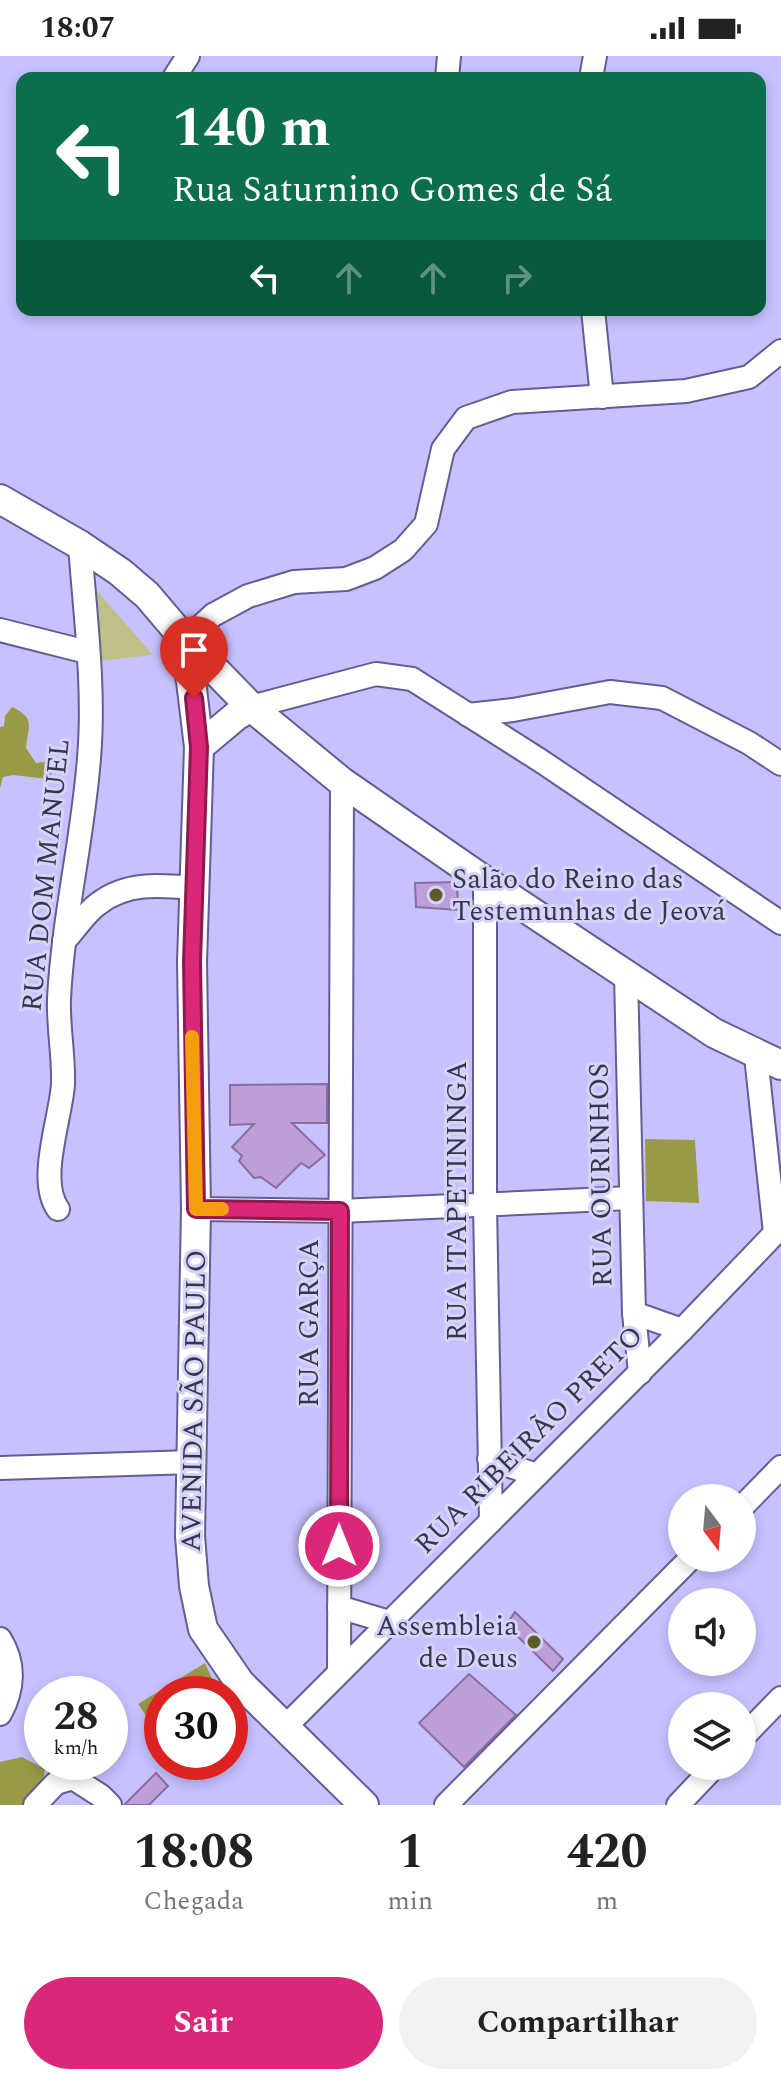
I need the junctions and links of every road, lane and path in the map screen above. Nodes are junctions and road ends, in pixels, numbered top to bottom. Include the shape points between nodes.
1 (594, 316) edge
2 (781, 351) edge
3 (602, 397) junction
4 (0, 499) edge
5 (80, 545) junction
6 (0, 630) edge
7 (184, 637) junction
8 (87, 652) junction
9 (251, 707) junction
10 (468, 715) junction
11 (199, 747) junction
12 (781, 764) edge
13 (342, 782) junction
14 (485, 881) junction
15 (193, 888) junction
16 (781, 923) edge
17 (64, 941) junction
18 (626, 975) junction
19 (769, 1060) edge
20 (761, 1092) junction
21 (781, 1113) edge
22 (631, 1198) junction
23 (485, 1206) junction
24 (58, 1209) dead end
25 (196, 1209) junction
26 (340, 1211) junction
27 (778, 1230) edge
28 (634, 1313) junction
29 (682, 1330) junction
30 (640, 1373) junction
31 (489, 1459) junction
32 (193, 1462) junction
33 (781, 1467) edge
34 (0, 1468) edge
35 (537, 1475) junction
36 (756, 1493) edge
37 (491, 1521) junction
38 (677, 1572) edge
39 (339, 1607) junction
40 (389, 1622) junction
41 (0, 1639) edge
42 (339, 1671) junction
43 (781, 1698) edge
44 (0, 1714) edge
45 (756, 1724) edge
46 (284, 1728) junction
47 (702, 1780) edge
48 (42, 1797) edge
49 (110, 1805) edge
50 (364, 1805) edge
51 (446, 1805) edge
52 (678, 1805) edge

1 - 3 street
2 - 3 street via 749,377 686,391
3 - 7 street via 512,402 466,418 443,449 426,524 403,550 346,579 294,582 248,596
4 - 5 main road, AVENIDA SÃO PAULO
5 - 7 main road, AVENIDA SÃO PAULO via 147,595
5 - 8 street, RUA DOM MANUEL
6 - 8 street
7 - 9 main road
7 - 11 main road, AVENIDA SÃO PAULO
8 - 17 street, RUA DOM MANUEL via 89,758
9 - 10 street via 376,674 412,679
9 - 11 main road
9 - 13 main road
10 - 12 street via 610,692 662,698
10 - 16 street
11 - 15 main road, AVENIDA SÃO PAULO
13 - 14 main road
13 - 26 street, RUA GARÇA
14 - 18 main road
14 - 23 street, RUA ITAPETININGA
15 - 17 street via 139,885 121,891 97,904
15 - 25 main road, AVENIDA SÃO PAULO
17 - 24 street, RUA DOM MANUEL via 59,1002 63,1086 50,1168
18 - 19 main road via 714,1033
18 - 22 street, RUA OURINHOS
19 - 20 street
20 - 21 street
20 - 27 street
22 - 23 street
22 - 28 street, RUA OURINHOS
23 - 26 street
23 - 31 street, RUA ITAPETININGA
25 - 26 street
25 - 32 main road, AVENIDA SÃO PAULO
26 - 39 street, RUA GARÇA
27 - 29 street, RUA RIBEIRÃO PRETO
28 - 29 street
28 - 30 street, RUA OURINHOS
29 - 30 street, RUA RIBEIRÃO PRETO
30 - 35 street, RUA RIBEIRÃO PRETO
31 - 35 street
31 - 37 street, RUA ITAPETININGA
32 - 34 street
32 - 46 main road, AVENIDA SÃO PAULO via 190,1536 203,1629 240,1683
33 - 36 street
35 - 37 street, RUA RIBEIRÃO PRETO
37 - 40 street, RUA RIBEIRÃO PRETO
38 - 51 street
39 - 40 street
39 - 42 street, RUA GARÇA
40 - 42 street, RUA RIBEIRÃO PRETO
41 - 44 street via 11,1678
42 - 46 street, RUA RIBEIRÃO PRETO
43 - 45 street
46 - 50 main road, AVENIDA SÃO PAULO
47 - 52 street
48 - 49 street via 63,1779 73,1778

